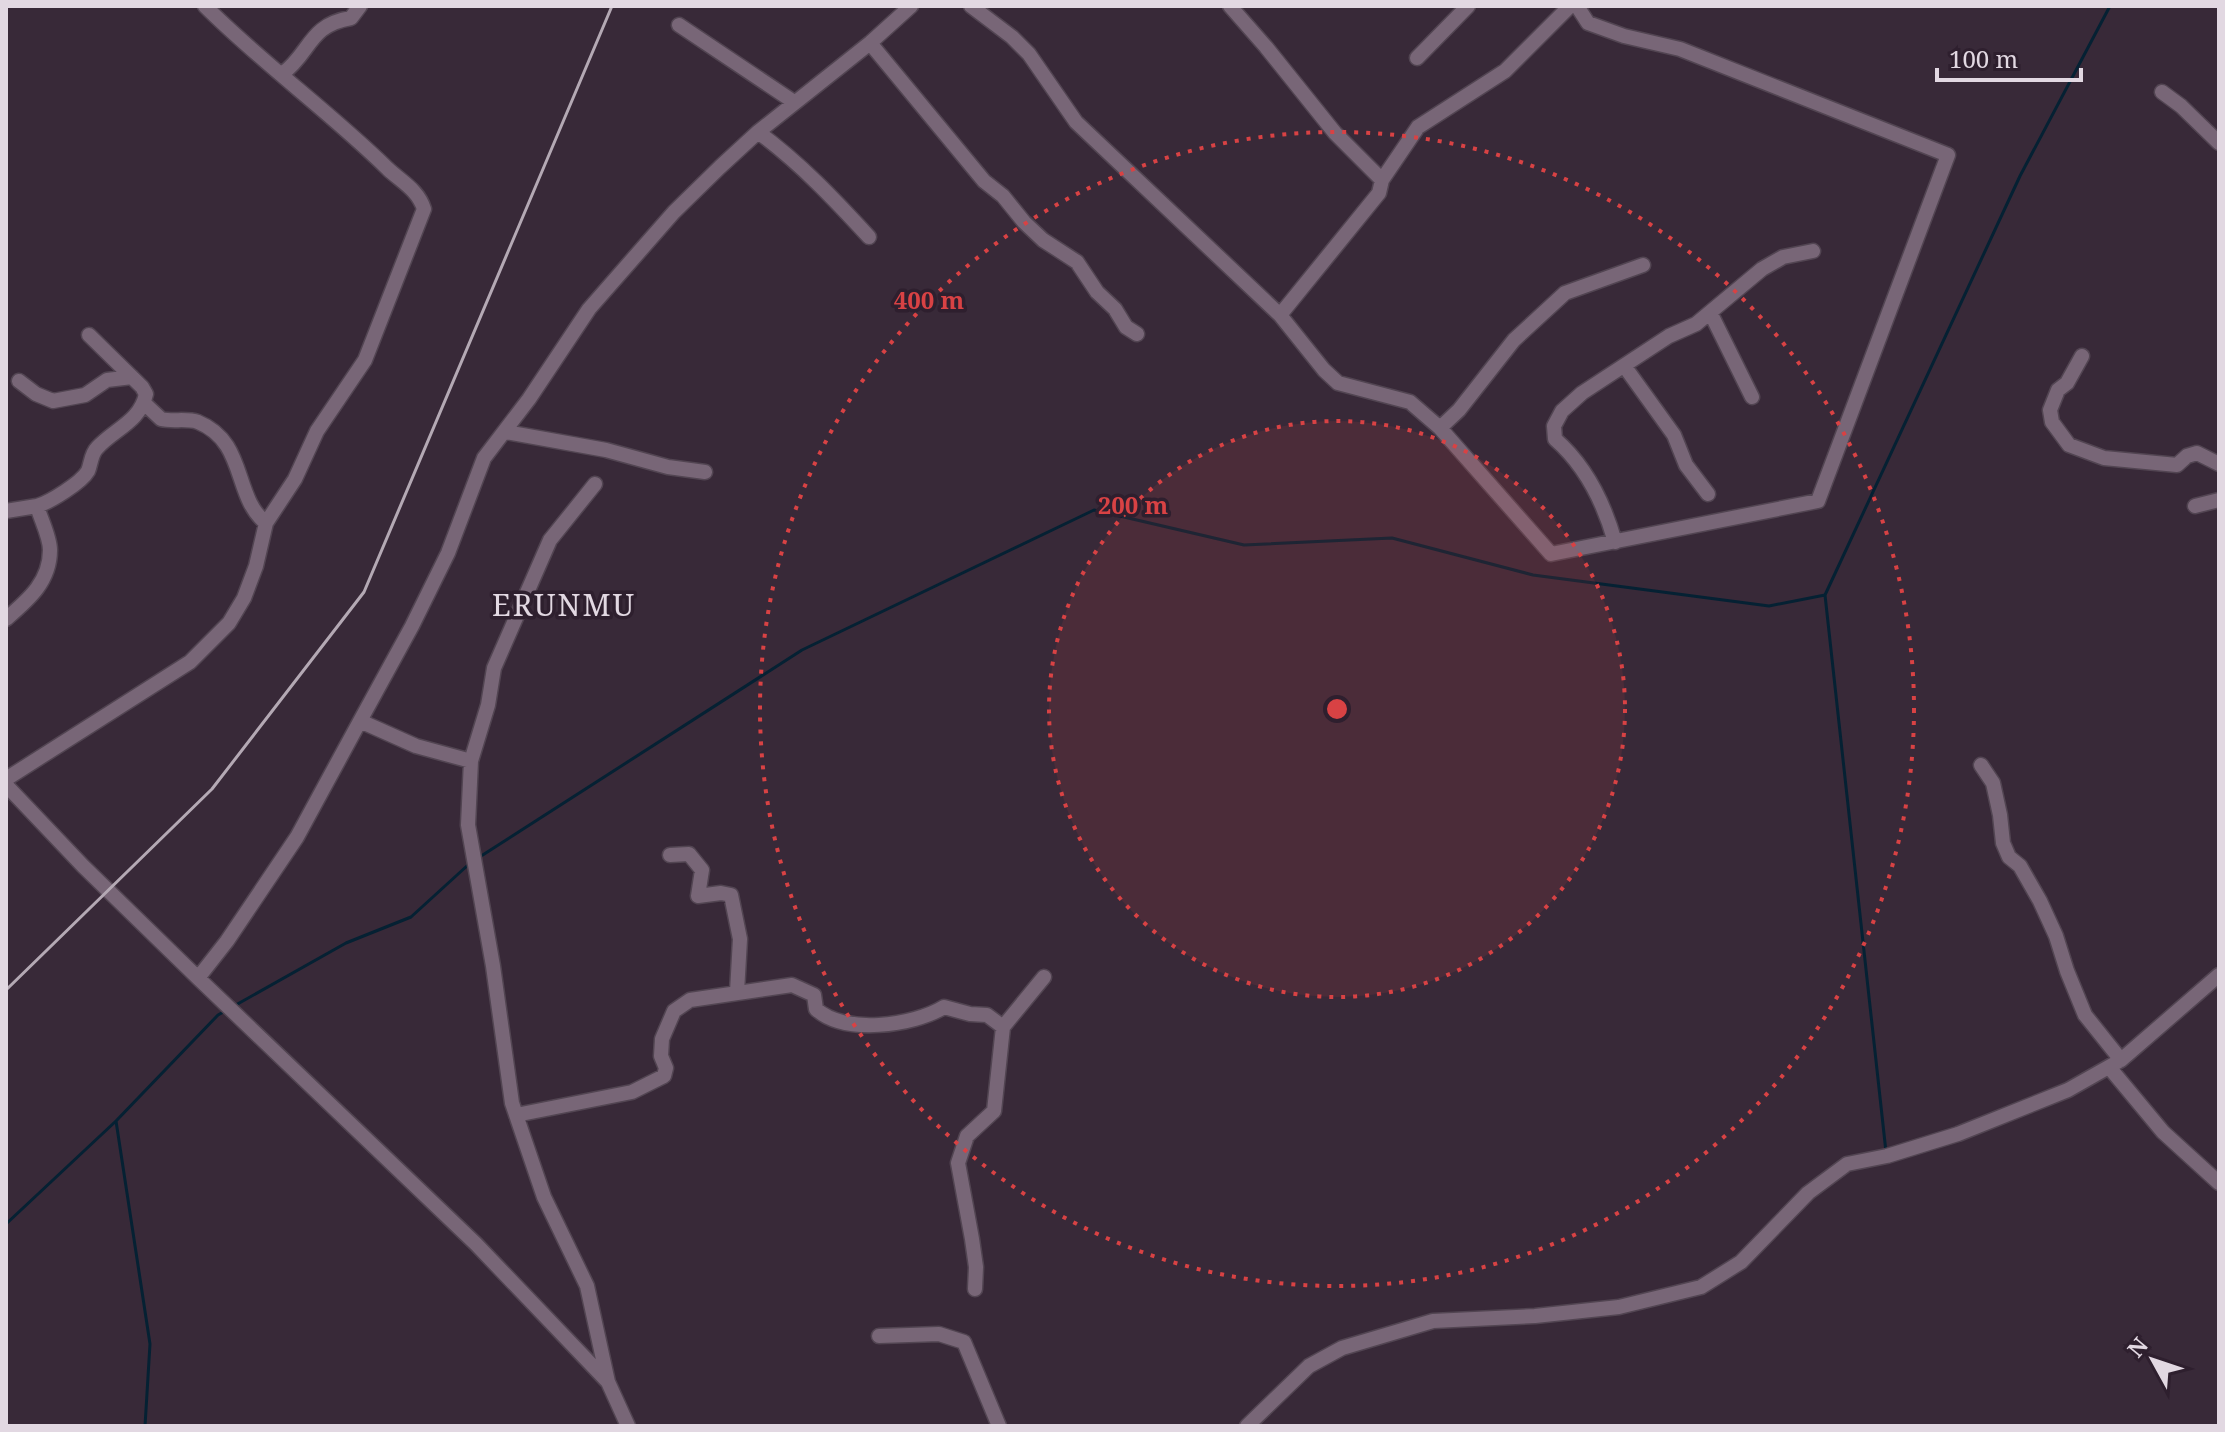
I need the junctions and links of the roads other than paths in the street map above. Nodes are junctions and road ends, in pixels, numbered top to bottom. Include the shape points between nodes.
1 (205, 6) edge
2 (360, 6) edge
3 (911, 6) edge
4 (971, 6) edge
5 (1230, 6) edge
6 (1468, 6) edge
7 (1570, 6) edge
8 (1577, 6) edge
9 (679, 25) dead end
10 (870, 43) junction
11 (1417, 58) dead end
12 (282, 74) junction
13 (2162, 92) dead end
14 (794, 102) junction
15 (758, 132) junction
16 (2219, 143) edge
17 (1382, 180) junction
18 (869, 237) dead end
19 (1813, 251) dead end
20 (1643, 265) dead end
21 (1711, 314) junction
22 (1280, 315) junction
23 (1137, 334) dead end
24 (89, 335) dead end
25 (2082, 356) dead end
26 (1625, 367) junction
27 (132, 377) junction
28 (19, 381) dead end
29 (1752, 397) dead end
30 (144, 403) junction
31 (1440, 428) junction
32 (506, 432) junction
33 (2219, 464) edge
34 (705, 472) dead end
35 (595, 484) dead end
36 (1708, 494) dead end
37 (2219, 500) edge
38 (37, 506) junction
39 (2195, 506) dead end
40 (6, 511) edge
41 (266, 523) junction
42 (1615, 542) junction
43 (6, 619) edge
44 (360, 721) junction
45 (471, 761) junction
46 (1981, 765) dead end
47 (6, 779) edge
48 (6, 785) edge
49 (670, 855) dead end
50 (2219, 975) edge
51 (1044, 977) dead end
52 (198, 978) junction
53 (737, 992) junction
54 (1003, 1027) junction
55 (2115, 1063) junction
56 (516, 1115) junction
57 (2219, 1183) edge
58 (975, 1289) dead end
59 (879, 1336) dead end
60 (608, 1382) junction
61 (628, 1426) edge
62 (999, 1426) edge
63 (1247, 1426) edge

1 - 12 street
2 - 12 street via 351,18 332,21 316,33 295,65
3 - 10 street
4 - 22 street via 1029,54 1076,122
5 - 17 street via 1335,133
6 - 11 street
7 - 17 street via 1505,71 1418,127
8 - 42 street via 1588,23 1680,49 1948,155 1818,501
9 - 14 street
10 - 14 street
10 - 23 street via 984,181 1043,240 1077,262
12 - 41 street via 414,191 424,209 365,360 317,431 295,479
13 - 16 street
14 - 15 street
15 - 18 street via 822,185
15 - 32 street via 674,212 589,309
17 - 22 street via 1379,193
19 - 21 street via 1783,257 1762,269
20 - 31 street via 1565,293 1514,340
21 - 26 street
21 - 29 street
22 - 31 street via 1338,383 1410,402
24 - 27 street
25 - 33 street via 2050,410 2069,445 2104,458 2177,465 2197,453
26 - 36 street
26 - 42 street via 1582,393 1554,426 1555,439 1597,492
27 - 28 street via 107,380 85,395 53,401
27 - 30 street via 146,394
30 - 38 street via 134,418 95,449 81,480 50,503
30 - 41 street via 161,419 196,421 223,439 257,516
31 - 42 street via 1551,554
32 - 34 street
32 - 44 street via 484,458 448,553
35 - 45 street via 550,540 494,668
37 - 39 street
38 - 40 street
38 - 43 street via 51,548 47,569 42,584
41 - 47 street via 244,598 215,639 190,662
44 - 45 street via 416,746
44 - 52 street via 297,837
45 - 56 street via 468,825
46 - 55 street via 1993,783 2009,857 2020,866 2045,912 2085,1015
48 - 52 street
49 - 53 street via 689,854 702,870 698,896 731,895 740,939
50 - 55 street
51 - 54 street
52 - 60 street via 476,1244
53 - 54 street via 792,985 814,995 816,1009 827,1019 852,1023 906,1022 944,1007 987,1015
53 - 56 street via 690,1000 674,1011 662,1039 664,1076 632,1092
54 - 58 street via 994,1111 967,1136 958,1163
55 - 57 street via 2163,1132
55 - 63 street via 2068,1090 1958,1134 1847,1164 1808,1193 1741,1262 1701,1287 1619,1307 1433,1321 1342,1348 1309,1366
56 - 60 street via 544,1197 587,1286
59 - 62 street via 939,1334 964,1342
60 - 61 street

